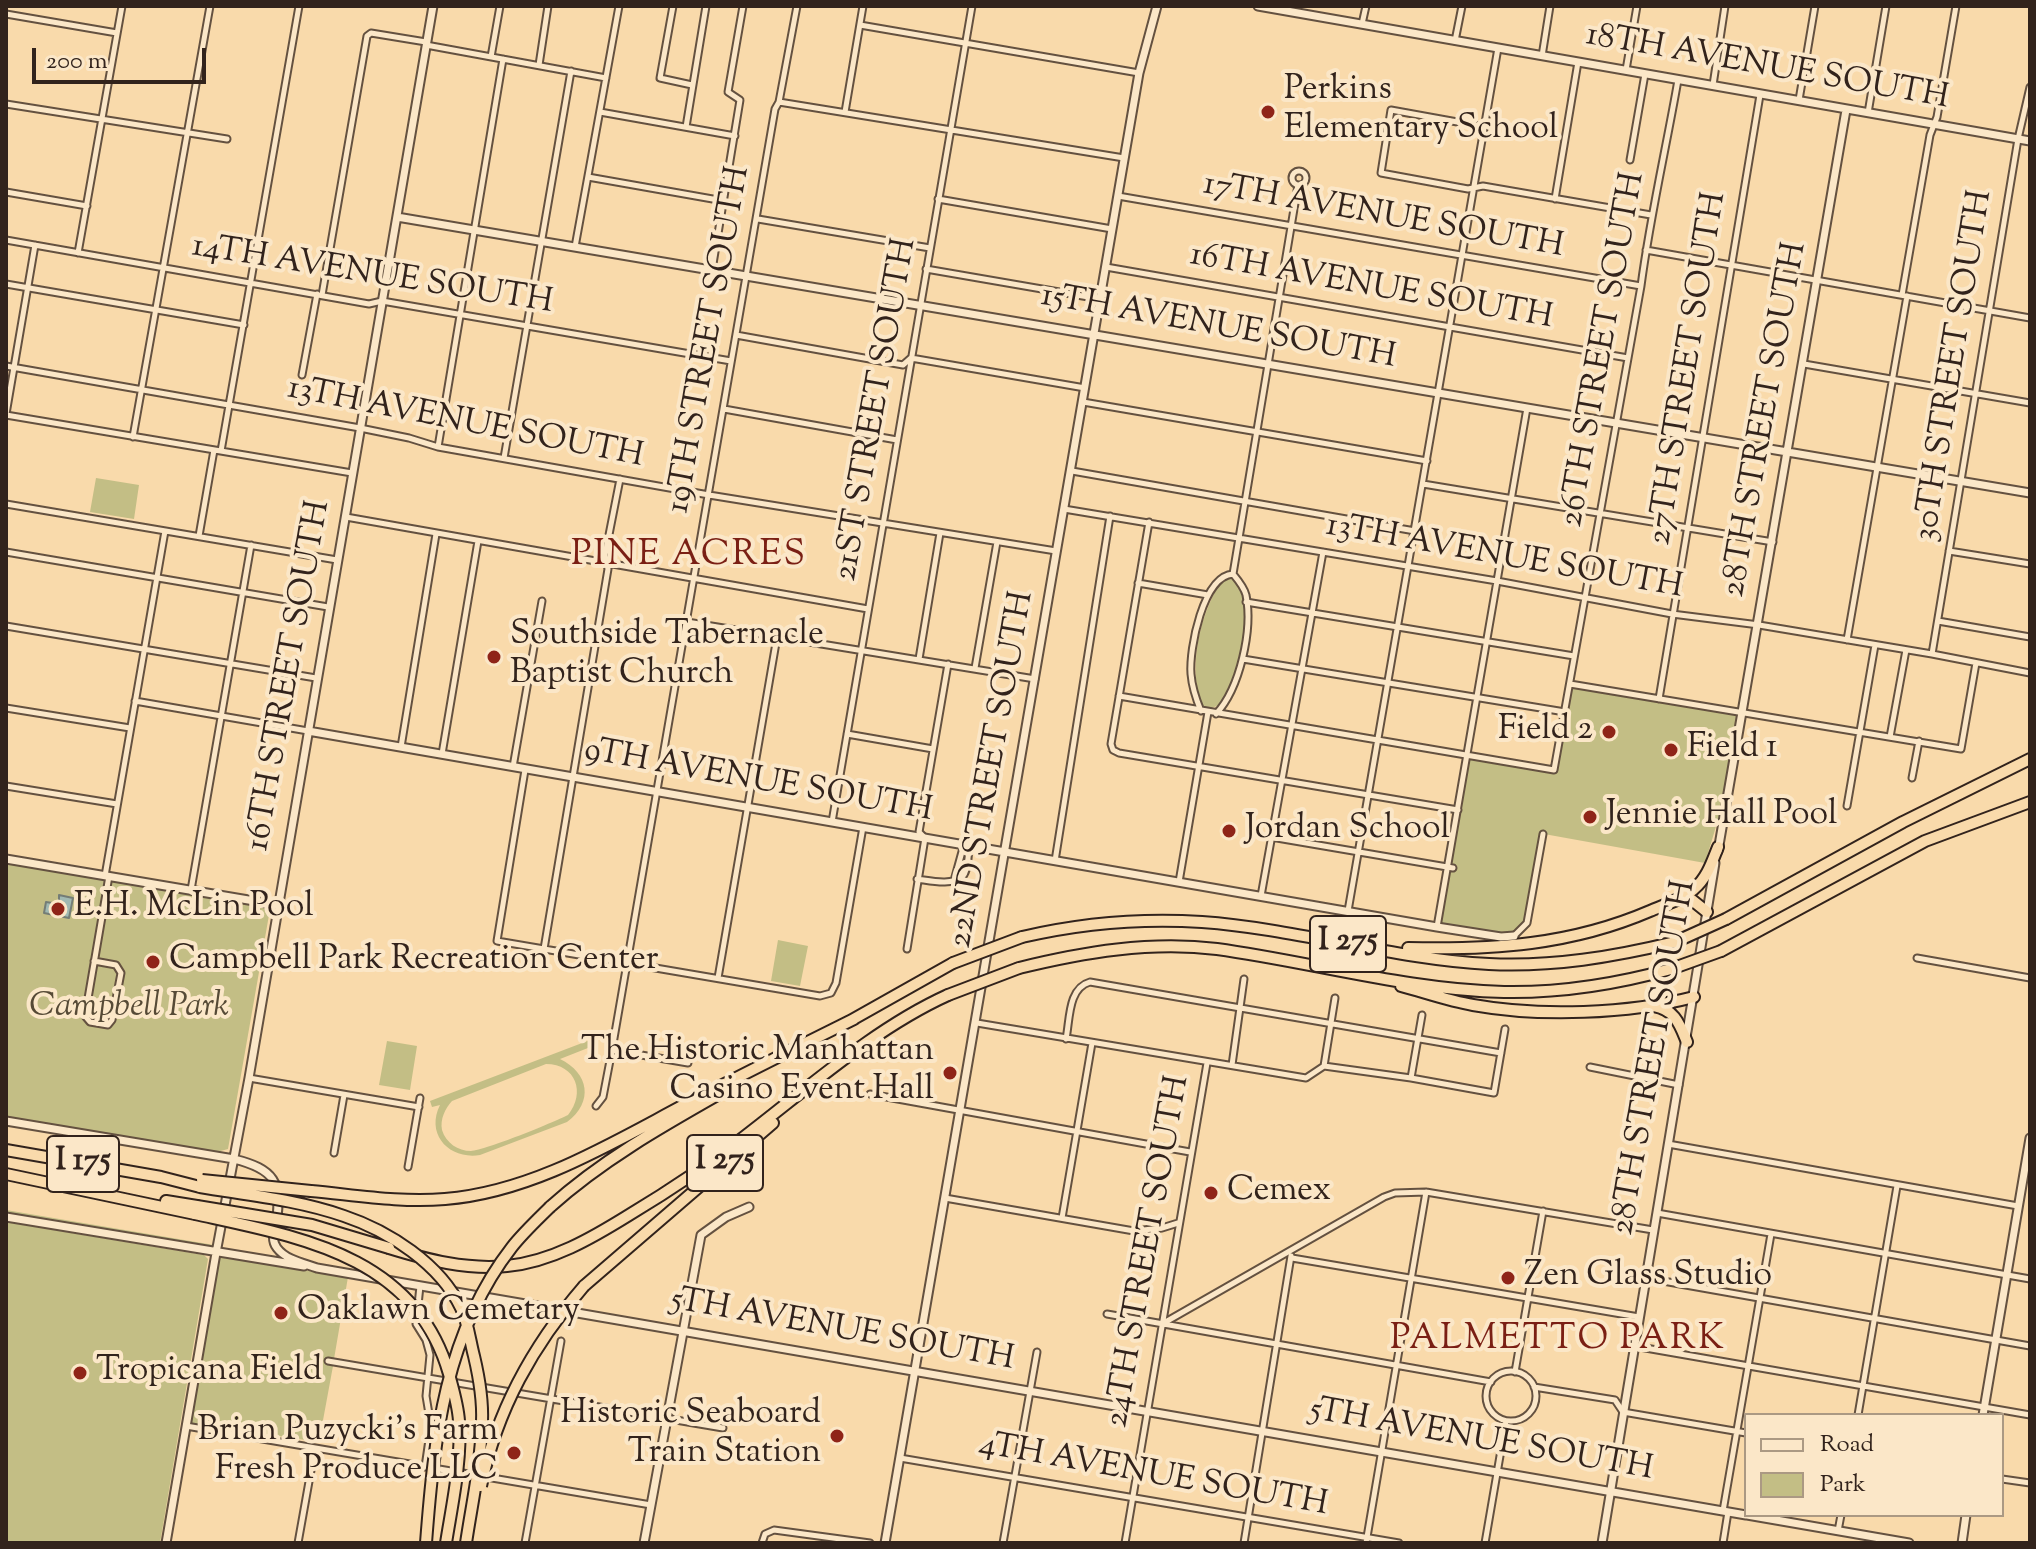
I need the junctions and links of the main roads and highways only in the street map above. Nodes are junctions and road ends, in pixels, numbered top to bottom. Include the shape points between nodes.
1 (2030, 759) edge
2 (2030, 802) edge
3 (1718, 847) road end
4 (1672, 901) junction
5 (1707, 912) road end
6 (1366, 947) junction
7 (1341, 970) junction
8 (1694, 997) road end
9 (1648, 1005) junction
10 (854, 1019) junction
11 (1687, 1042) road end
12 (869, 1043) junction
13 (6, 1150) edge
14 (6, 1174) edge
15 (201, 1184) junction
16 (196, 1210) junction
17 (426, 1543) edge
18 (446, 1543) edge
19 (468, 1543) edge

1 - 6 highway, I 275, bridge via 1675,942 1539,965 1487,964
2 - 7 highway, I 275, bridge via 1925,841 1721,951 1623,982 1504,992
3 - 4 highway via 1700,883
4 - 5 highway via 1692,900
4 - 6 highway via 1582,935 1537,944
6 - 10 highway, I 275, bridge via 1204,922 1092,923 1022,937 953,963
7 - 9 highway via 1469,1004 1517,1011
7 - 12 highway, I 275, bridge via 1215,949 1117,948 1019,968 948,995
8 - 9 highway
9 - 11 highway via 1670,1011
10 - 15 highway, bridge via 621,1138 532,1180 497,1190 415,1199
10 - 17 highway, I 275, bridge via 619,1153 570,1188 512,1246 468,1317 457,1347 434,1462
12 - 16 highway, bridge via 696,1172 606,1229 567,1249 510,1266 474,1268 423,1259 312,1225
12 - 19 highway, I 275, bridge via 584,1286 533,1351 504,1409
13 - 15 highway, I 175
14 - 16 highway, I 175
15 - 19 highway, bridge via 344,1216 393,1239 444,1283 461,1309 480,1382 480,1456
16 - 18 highway, bridge via 334,1250 376,1273 416,1310 438,1342 459,1422

